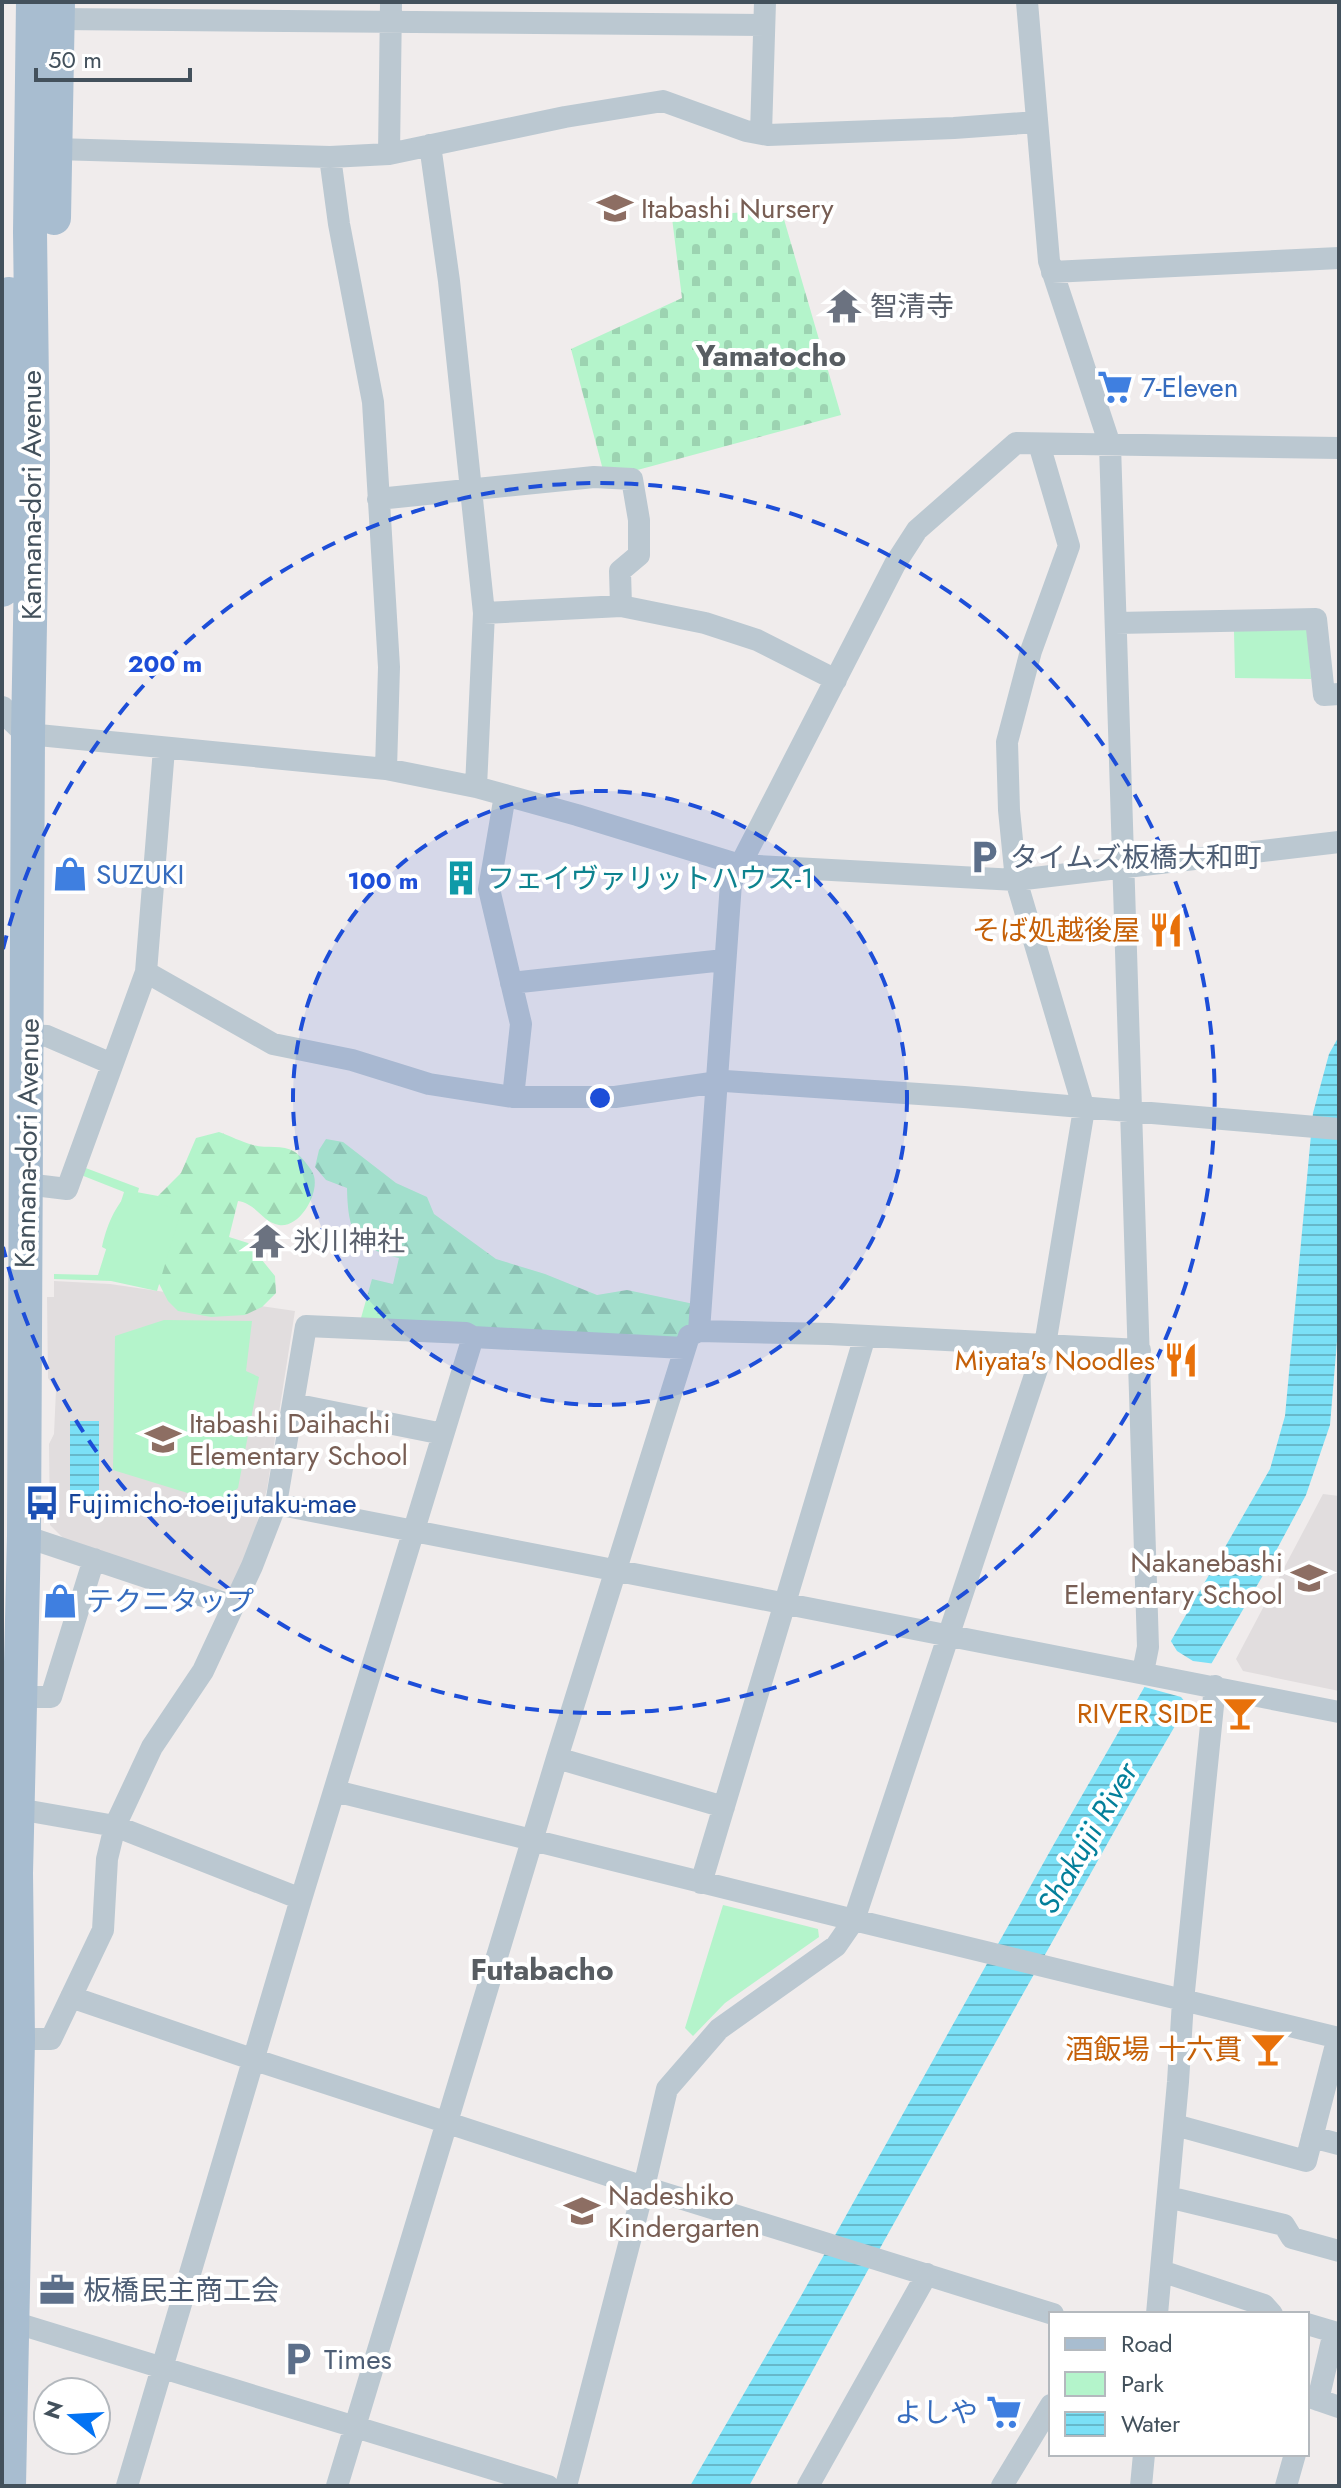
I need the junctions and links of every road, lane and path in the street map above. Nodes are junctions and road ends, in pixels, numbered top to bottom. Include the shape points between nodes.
1 (12, 2) edge
2 (765, 2) edge
3 (1027, 2) edge
4 (49, 8) edge
5 (390, 12) edge
6 (764, 25) junction
7 (1037, 122) junction
8 (761, 133) junction
9 (430, 145) junction
10 (55, 149) junction
11 (389, 154) junction
12 (330, 157) junction
13 (20, 232) junction
14 (1339, 258) edge
15 (1052, 272) junction
16 (1039, 444) junction
17 (1110, 445) junction
18 (1339, 448) edge
19 (33, 460) junction
20 (472, 489) junction
21 (3, 490) edge
22 (378, 499) junction
23 (2, 590) edge
24 (621, 606) junction
25 (484, 613) junction
26 (1116, 623) junction
27 (836, 680) junction
28 (1339, 694) edge
29 (2, 709) edge
30 (28, 734) junction
31 (164, 749) junction
32 (386, 769) junction
33 (476, 787) junction
34 (505, 795) junction
35 (1339, 842) edge
36 (740, 865) junction
37 (1124, 867) junction
38 (1016, 880) junction
39 (724, 960) junction
40 (146, 972) junction
41 (511, 983) junction
42 (28, 1035) junction
43 (112, 1064) junction
44 (716, 1083) junction
45 (513, 1097) junction
46 (1084, 1109) junction
47 (1131, 1113) junction
48 (1339, 1129) edge
49 (26, 1184) junction
50 (865, 1336) junction
51 (473, 1337) junction
52 (691, 1339) junction
53 (1045, 1345) junction
54 (1140, 1350) junction
55 (293, 1404) junction
56 (443, 1434) junction
57 (276, 1504) junction
58 (413, 1530) junction
59 (24, 1536) junction
60 (94, 1559) junction
61 (615, 1570) junction
62 (784, 1602) junction
63 (233, 1606) junction
64 (947, 1635) junction
65 (1145, 1672) junction
66 (1210, 1685) junction
67 (20, 1697) junction
68 (1339, 1712) edge
69 (557, 1758) junction
70 (335, 1791) junction
71 (724, 1807) junction
72 (18, 1809) junction
73 (115, 1826) junction
74 (533, 1841) junction
75 (701, 1883) junction
76 (301, 1899) junction
77 (854, 1920) junction
78 (71, 1997) junction
79 (1183, 2001) junction
80 (1338, 2037) edge
81 (18, 2039) junction
82 (255, 2060) junction
83 (447, 2123) junction
84 (1175, 2125) junction
85 (1312, 2137) junction
86 (1339, 2144) edge
87 (644, 2187) junction
88 (1168, 2197) junction
89 (1339, 2251) edge
90 (1161, 2271) junction
91 (927, 2274) junction
92 (1157, 2312) edge
93 (1270, 2312) edge
94 (1049, 2313) edge
95 (7, 2320) edge
96 (1309, 2325) edge
97 (162, 2368) junction
98 (1316, 2402) edge
99 (1049, 2408) edge
100 (355, 2427) junction
101 (1144, 2456) edge
102 (1294, 2456) edge
103 (510, 2480) edge
104 (9, 2486) edge
105 (127, 2486) edge
106 (337, 2486) edge
107 (548, 2486) edge
108 (566, 2486) edge
109 (808, 2486) edge
110 (1002, 2486) edge
111 (1141, 2486) edge
112 (1286, 2486) edge

1 - 13 main road, Kannana-dori Avenue
2 - 6 street
3 - 7 street
4 - 5 street
4 - 10 main road
4 - 13 main road
5 - 6 street
5 - 11 street
6 - 8 street
7 - 8 street
7 - 15 street
8 - 9 street via 663,101
9 - 11 street
9 - 20 street
10 - 12 street
10 - 19 main road via 54,382
11 - 12 street
12 - 22 street via 373,402
13 - 19 main road, Kannana-dori Avenue
13 - 21 main road, Kannana-dori Avenue
14 - 15 street
15 - 17 street
16 - 17 street
16 - 27 street via 1016,443 917,530
16 - 38 street via 1069,546 1031,651 1007,742
17 - 18 street
17 - 26 street
19 - 30 main road, Kannana-dori Avenue
20 - 22 street
20 - 24 street via 594,477 632,479 639,555 620,571
20 - 25 street
21 - 23 main road, Kannana-dori Avenue
22 - 32 street via 389,667
24 - 25 street
24 - 27 street via 757,640
25 - 33 street
26 - 28 street via 1316,619 1324,695
26 - 37 street
27 - 36 street
29 - 30 street
30 - 31 street
30 - 42 main road, Kannana-dori Avenue
31 - 32 street
31 - 40 street
32 - 33 street
33 - 34 street
34 - 36 street
34 - 41 street via 489,889
35 - 37 street
36 - 38 street
36 - 39 street via 731,883
37 - 38 street
37 - 47 street
38 - 46 street
39 - 41 street
39 - 44 street
40 - 43 street
40 - 45 street via 273,1044 352,1060 429,1084
41 - 45 street via 521,1024
42 - 43 street via 47,1036
42 - 49 main road, Kannana-dori Avenue
43 - 49 street via 67,1189
44 - 45 street via 615,1097
44 - 46 street
44 - 52 street
46 - 47 street
46 - 53 street
47 - 48 street
47 - 54 street
49 - 59 main road, Kannana-dori Avenue
50 - 52 street
50 - 53 street
50 - 62 street
51 - 52 street
51 - 55 street via 306,1326
51 - 56 street
52 - 61 street
53 - 54 street
53 - 64 street
54 - 65 street
55 - 56 street
55 - 57 street
56 - 58 street
57 - 58 street
57 - 63 street
58 - 61 street
58 - 70 street
59 - 60 street
59 - 67 main road, Kannana-dori Avenue
60 - 63 street
60 - 67 street via 51,1697
61 - 62 street
61 - 69 street
62 - 64 street
62 - 71 street
63 - 73 street via 203,1671 152,1747
64 - 65 street
64 - 77 street
65 - 66 street
66 - 68 street
66 - 79 street
67 - 72 main road, Kannana-dori Avenue
69 - 71 street
69 - 74 street
70 - 74 street
70 - 76 street
71 - 75 street
72 - 73 street
72 - 81 main road, Kannana-dori Avenue
73 - 76 street
73 - 78 street via 107,1859 103,1930
74 - 75 street
74 - 83 street
75 - 77 street
76 - 82 street
77 - 79 street
77 - 87 street via 836,1946 719,2029 667,2089
78 - 81 street via 51,2039
78 - 82 street
79 - 80 street
79 - 84 street
80 - 85 street
81 - 95 main road, Kannana-dori Avenue
82 - 83 street
82 - 97 street
83 - 87 street
83 - 100 street
84 - 85 street via 1306,2161
84 - 88 street
85 - 86 street
87 - 91 street
87 - 108 street
88 - 89 street via 1284,2225 1292,2238
88 - 90 street
90 - 92 street
90 - 93 street via 1264,2305
91 - 94 street
91 - 109 street
95 - 97 street
95 - 104 main road, Kannana-dori Avenue
96 - 98 street via 1334,2332
97 - 100 street
97 - 105 street
99 - 110 street
100 - 103 street
100 - 106 street
101 - 111 street
102 - 112 street
103 - 107 street

